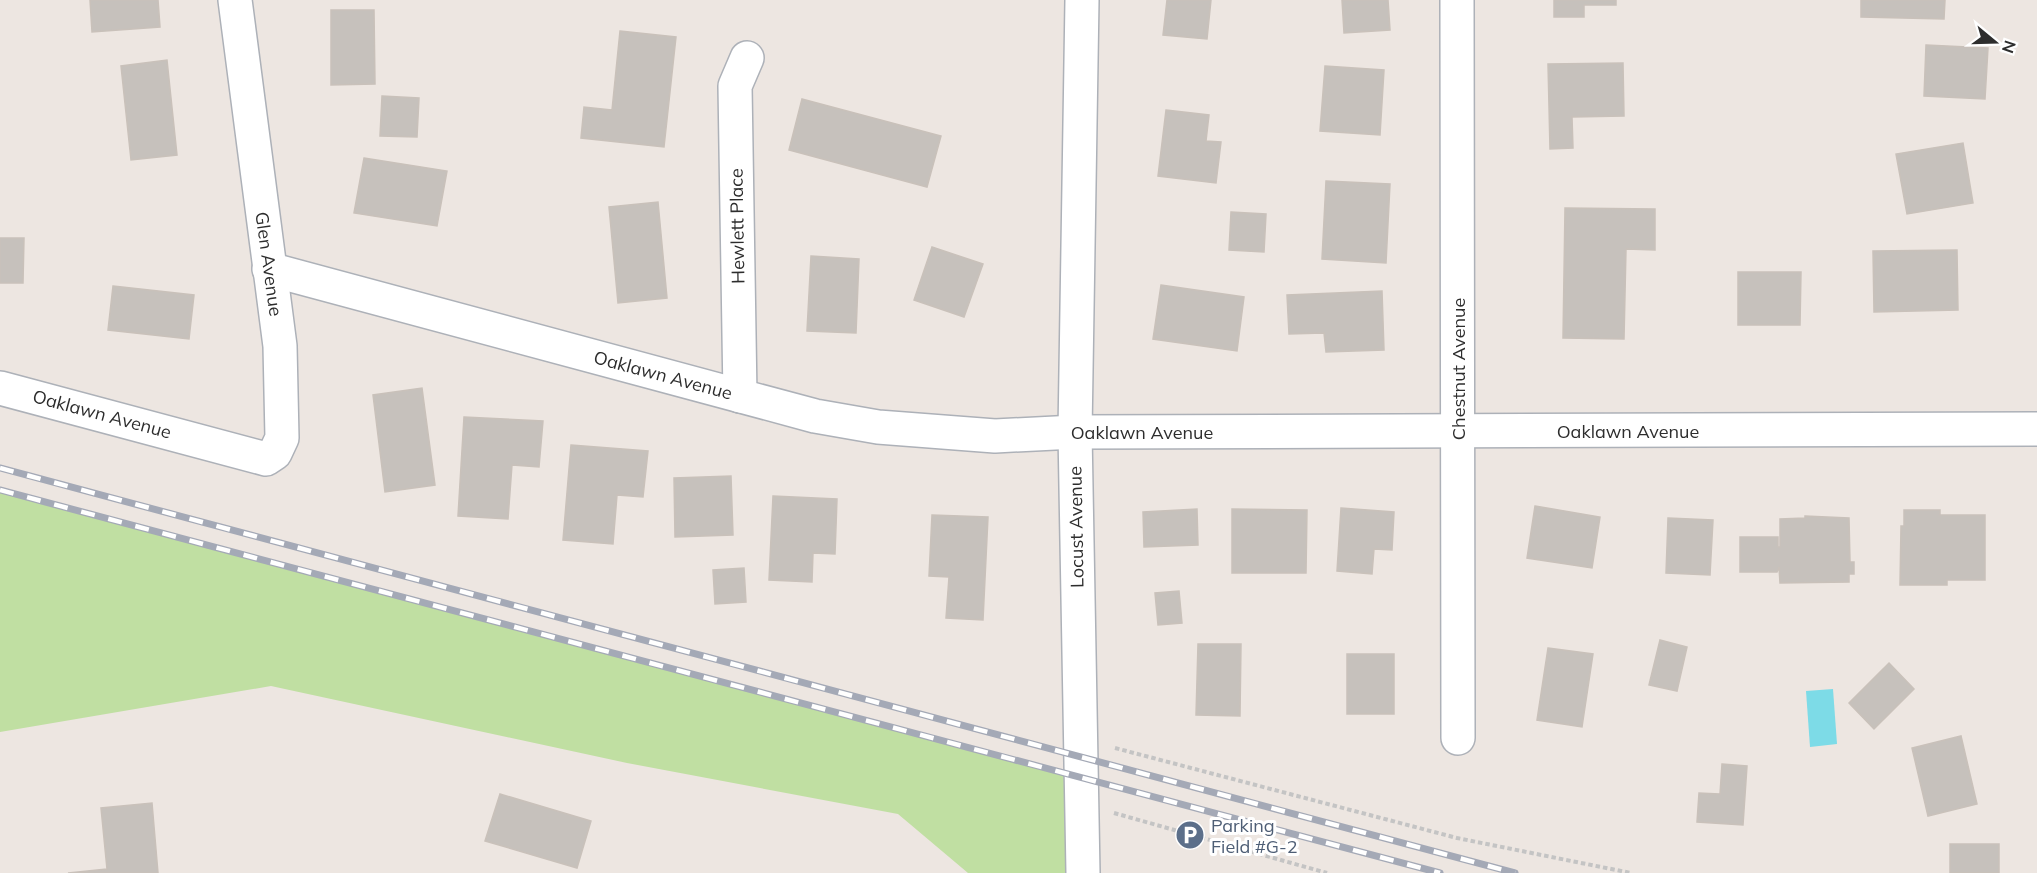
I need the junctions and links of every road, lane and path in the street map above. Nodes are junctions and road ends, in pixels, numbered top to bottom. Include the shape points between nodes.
1 (235, 0) edge
2 (1082, 0) edge
3 (1457, 0) edge
4 (747, 58) dead end
5 (269, 268) junction
6 (0, 388) edge
7 (740, 396) junction
8 (2037, 429) edge
9 (1075, 432) junction
10 (1458, 432) junction
11 (203, 441) joint
12 (1458, 738) dead end
13 (1106, 746) dead end
14 (1112, 813) dead end
15 (1083, 873) edge
16 (1327, 873) edge
17 (1631, 873) edge

1 - 5 street, Glen Avenue
2 - 9 street, Locust Avenue
3 - 10 street, Chestnut Avenue
4 - 7 street, Hewlett Place via 735,86
5 - 7 street, Oaklawn Avenue
5 - 11 street, Glen Avenue via 280,346 282,438 275,453 266,459
6 - 11 street, Oaklawn Avenue
7 - 9 street, Oaklawn Avenue via 815,416 878,427 995,436
8 - 10 street, Oaklawn Avenue
9 - 10 street, Oaklawn Avenue
9 - 15 street, Locust Avenue
10 - 12 street, Chestnut Avenue
13 - 17 path via 1457,838
14 - 16 path

